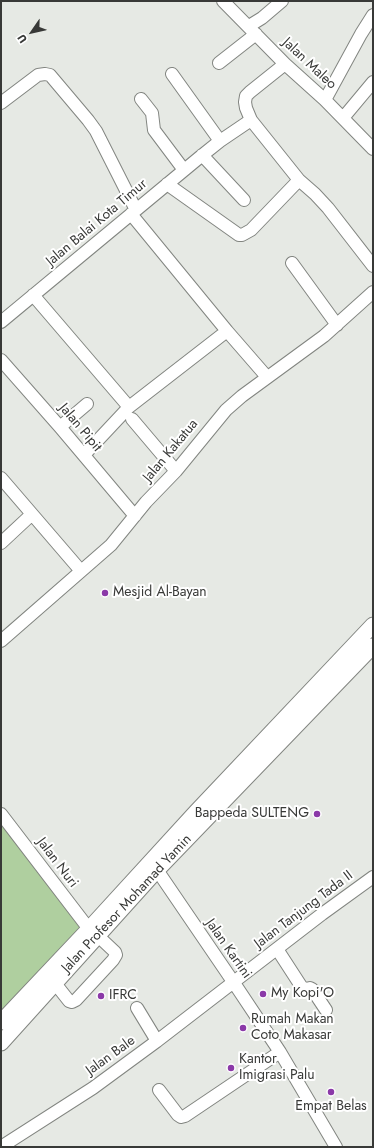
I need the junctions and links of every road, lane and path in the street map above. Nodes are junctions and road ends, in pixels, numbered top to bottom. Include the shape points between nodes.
1 (223, 1) edge
2 (282, 1) edge
3 (373, 15) edge
4 (252, 30) junction
5 (219, 63) dead end
6 (285, 64) junction
7 (172, 74) dead end
8 (373, 82) edge
9 (141, 99) dead end
10 (325, 100) junction
11 (1, 103) edge
12 (343, 118) junction
13 (251, 120) junction
14 (211, 148) junction
15 (373, 149) edge
16 (184, 170) junction
17 (299, 180) junction
18 (168, 184) junction
19 (244, 200) dead end
20 (134, 212) junction
21 (292, 263) dead end
22 (373, 266) edge
23 (373, 292) edge
24 (33, 295) junction
25 (1, 322) edge
26 (337, 324) junction
27 (227, 331) junction
28 (1, 360) edge
29 (267, 377) junction
30 (87, 404) dead end
31 (130, 413) junction
32 (60, 427) junction
33 (84, 455) junction
34 (176, 471) junction
35 (1, 478) edge
36 (32, 515) junction
37 (135, 516) junction
38 (1, 543) edge
39 (81, 571) junction
40 (373, 625) edge
41 (1, 641) edge
42 (373, 646) edge
43 (1, 814) edge
44 (157, 870) junction
45 (373, 877) edge
46 (93, 932) junction
47 (277, 949) junction
48 (58, 973) junction
49 (234, 983) junction
50 (137, 1008) dead end
51 (326, 1010) dead end
52 (1, 1022) edge
53 (158, 1041) junction
54 (1, 1042) edge
55 (280, 1052) junction
56 (159, 1090) dead end
57 (1, 1147) edge
58 (336, 1147) edge

1 - 4 street, Jalan Maleo
2 - 4 street
3 - 10 street
4 - 5 street
4 - 6 street, Jalan Maleo
6 - 10 street, Jalan Maleo
6 - 13 street via 246,96 246,108
7 - 14 street
8 - 12 street
9 - 16 street via 152,113 154,130
10 - 12 street, Jalan Maleo
11 - 20 street via 38,75 50,75 96,131
12 - 15 street, Jalan Maleo
13 - 14 street, Jalan Balai Kota Timur
13 - 17 street
14 - 16 street, Jalan Balai Kota Timur
14 - 19 street
16 - 18 street, Jalan Balai Kota Timur
17 - 18 street via 242,235
17 - 22 street via 328,208
18 - 20 street, Jalan Balai Kota Timur
20 - 24 street, Jalan Balai Kota Timur
20 - 27 street
21 - 26 street
23 - 26 street, Jalan Kakatua
24 - 25 street, Jalan Balai Kota Timur
24 - 31 street
26 - 29 street, Jalan Kakatua
27 - 29 street
27 - 31 street
28 - 32 street, Jalan Pipit
29 - 34 street, Jalan Kakatua via 226,410
30 - 32 street
31 - 33 street
31 - 34 street
32 - 33 street, Jalan Pipit
33 - 37 street, Jalan Pipit
34 - 37 street, Jalan Kakatua
35 - 36 street
36 - 38 street
36 - 39 street
37 - 39 street, Jalan Kakatua via 110,546
39 - 41 street, Jalan Kakatua
40 - 46 main road, Jalan Profesor Mohamad Yamin via 196,812
42 - 44 main road, Jalan Profesor Mohamad Yamin
43 - 46 street, Jalan Nuri
44 - 46 main road, Jalan Profesor Mohamad Yamin
44 - 49 street, Jalan Kartini
45 - 47 street, Jalan Tanjung Tada II
46 - 48 main road, Jalan Profesor Mohamad Yamin
46 - 48 street, Jalan Nuri via 115,952 113,960 72,1002 69,1001
47 - 49 street, Jalan Tanjung Tada II
47 - 51 street via 301,986 312,989
48 - 52 main road, Jalan Profesor Mohamad Yamin
48 - 54 main road, Jalan Profesor Mohamad Yamin
49 - 53 street, Jalan Bale
49 - 55 street, Jalan Kartini
50 - 53 street
53 - 57 street, Jalan Bale via 93,1088
55 - 56 street via 185,1116 178,1115
55 - 58 street, Jalan Kartini

